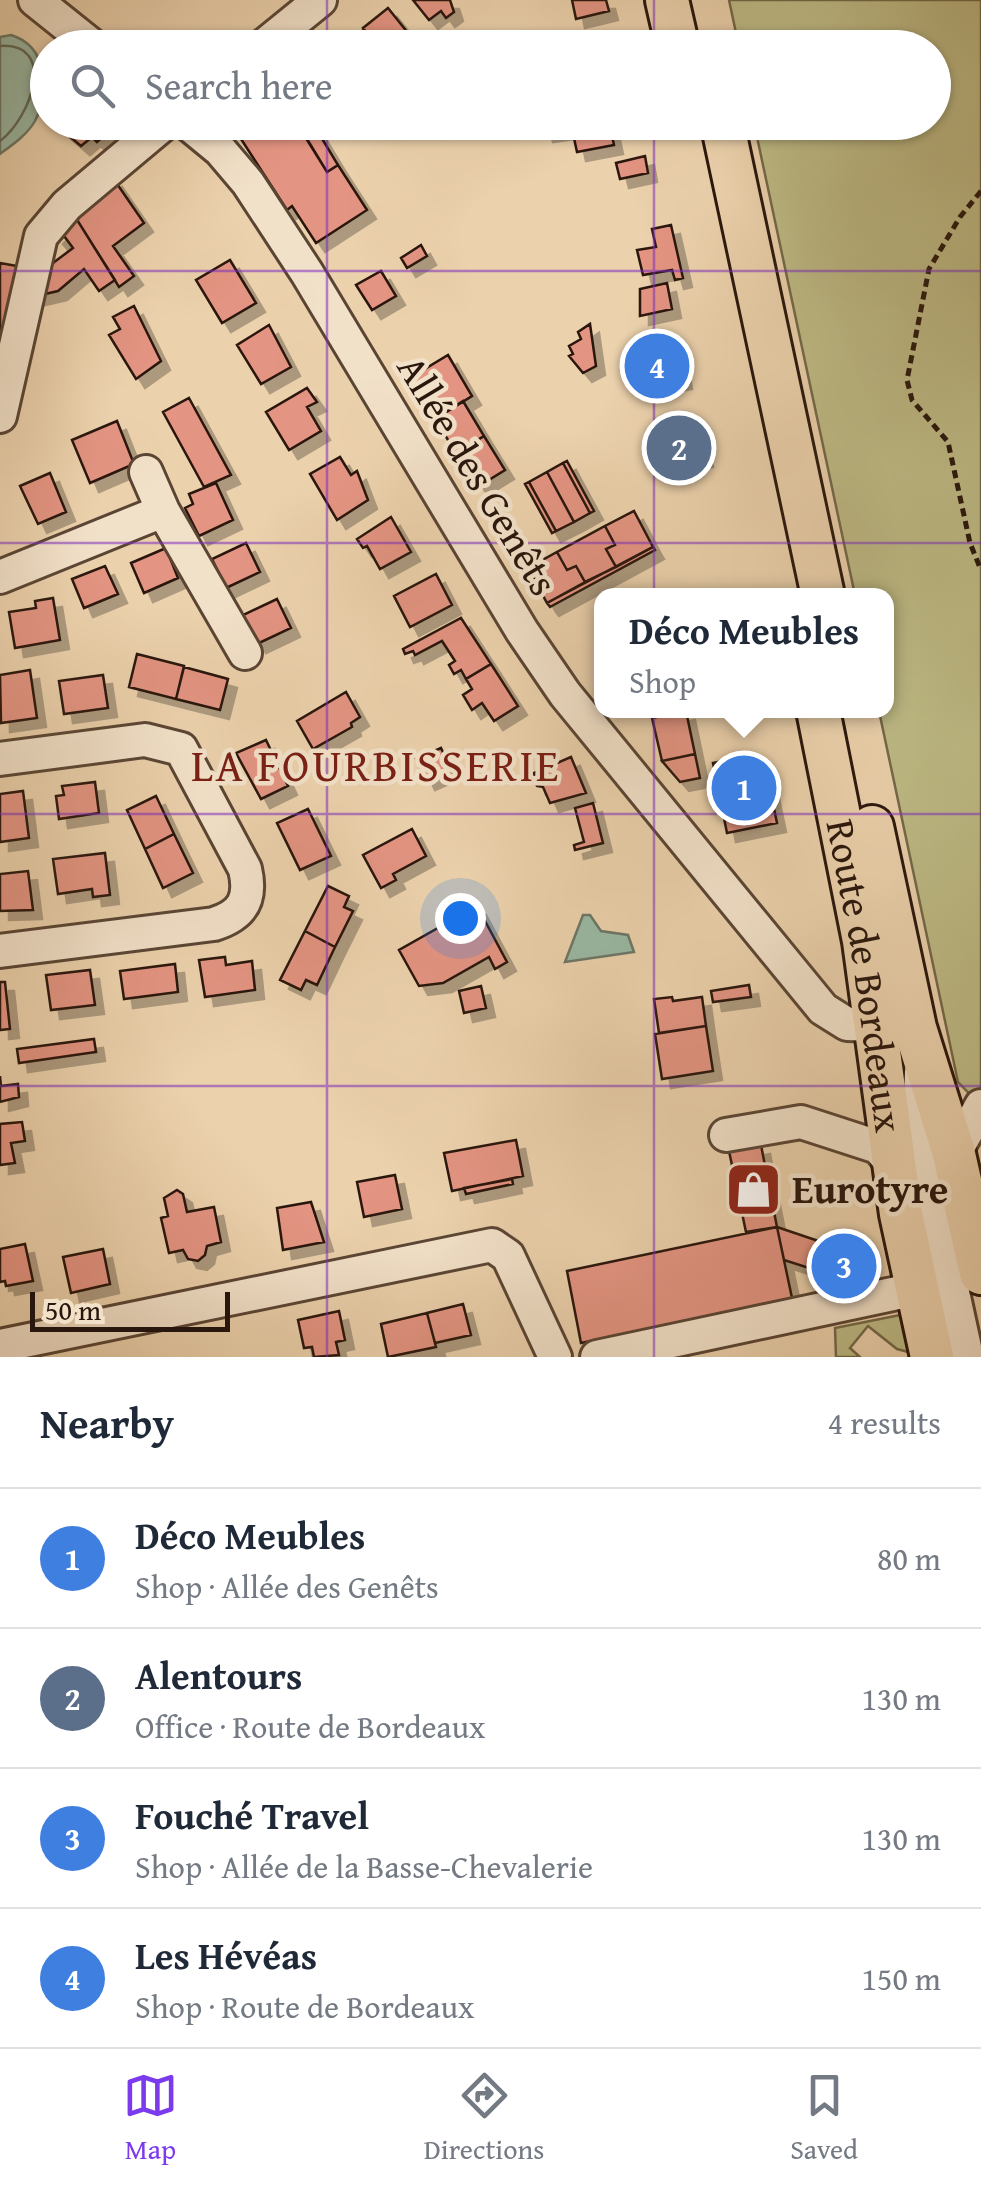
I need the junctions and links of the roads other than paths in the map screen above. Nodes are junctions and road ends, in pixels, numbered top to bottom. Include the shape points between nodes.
1 (35, 0) edge
2 (320, 0) edge
3 (667, 0) edge
4 (696, 0) edge
5 (72, 30) edge
6 (283, 30) edge
7 (674, 30) edge
8 (702, 30) edge
9 (144, 140) edge
10 (208, 140) edge
11 (698, 140) edge
12 (726, 140) edge
13 (0, 416) edge
14 (146, 472) dead end
15 (163, 511) junction
16 (0, 578) edge
17 (792, 588) edge
18 (821, 588) edge
19 (246, 653) dead end
20 (820, 718) edge
21 (849, 718) edge
22 (0, 759) edge
23 (0, 950) edge
24 (875, 1025) junction
25 (981, 1106) edge
26 (726, 1135) dead end
27 (922, 1151) junction
28 (981, 1273) edge
29 (916, 1290) junction
30 (0, 1346) edge
31 (555, 1357) edge
32 (597, 1357) edge
33 (932, 1357) edge
34 (967, 1357) edge

1 - 5 street
2 - 6 street
3 - 7 main road
4 - 8 main road
9 - 13 street via 67,204 42,236
10 - 24 street, Allée des Genêts via 248,183 307,273 528,642 833,1018
11 - 17 main road
12 - 18 main road
14 - 15 street
15 - 16 street
15 - 19 street
20 - 24 main road, Route de Bordeaux
21 - 27 main road, Route de Bordeaux via 922,1049
22 - 23 street via 145,740 181,748 250,888 246,904 214,924
24 - 27 main road, Route de Bordeaux via 881,1070
25 - 27 street
26 - 27 street via 801,1122 878,1147
27 - 28 main road, Route de Bordeaux
27 - 29 main road, Route de Bordeaux
27 - 34 street via 939,1205 939,1234
29 - 32 street
29 - 33 main road, Route de Bordeaux
30 - 31 street via 492,1245 508,1256

